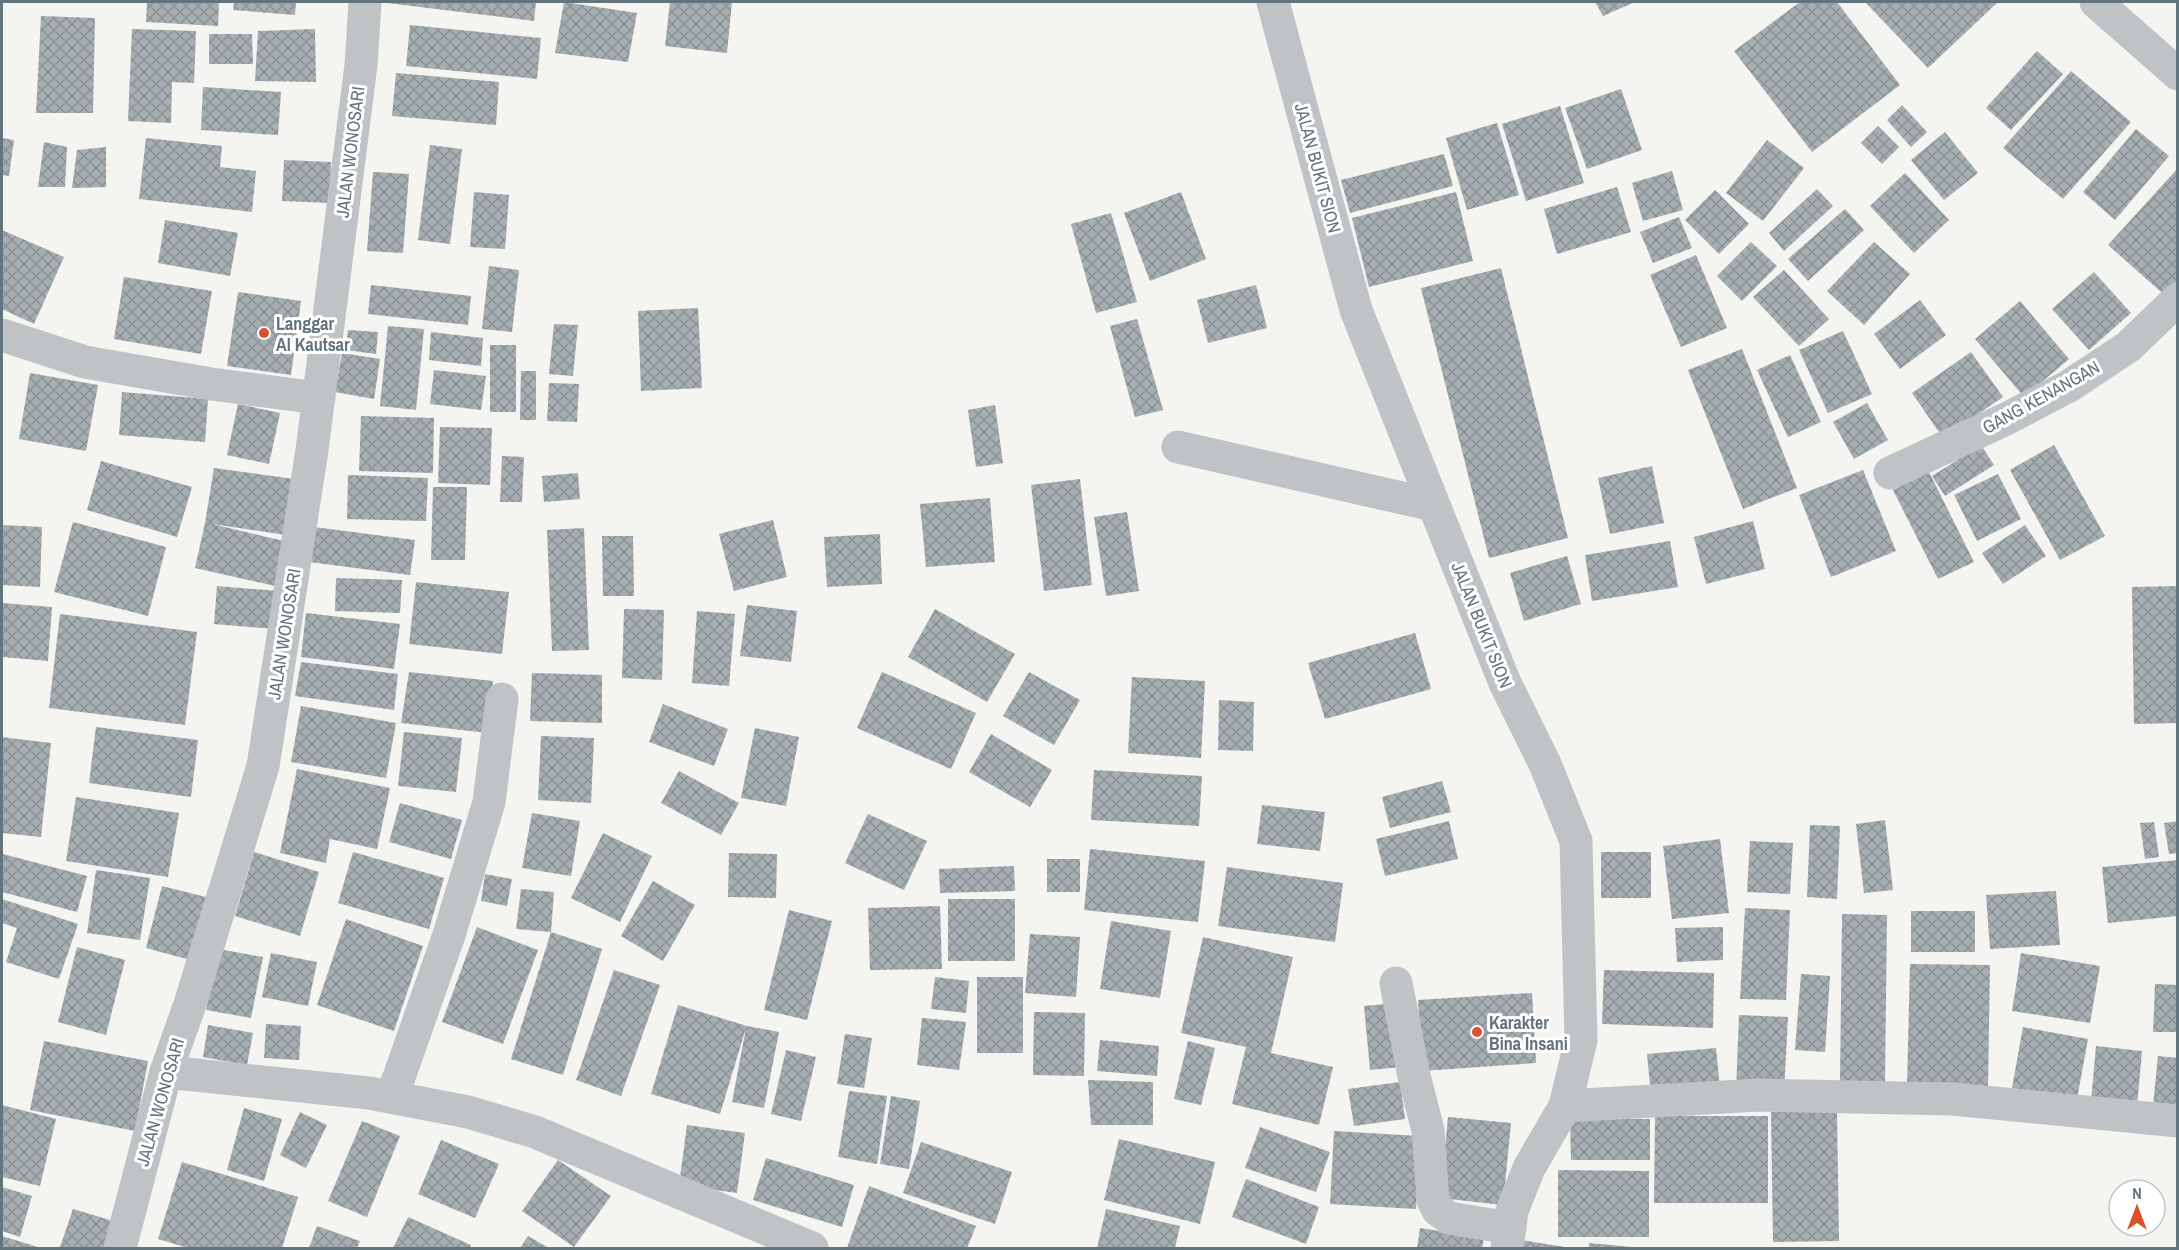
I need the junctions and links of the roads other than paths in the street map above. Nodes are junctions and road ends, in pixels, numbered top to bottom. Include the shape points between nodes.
1 (365, 2) edge
2 (1273, 2) edge
3 (2096, 2) edge
4 (2178, 74) edge
5 (2178, 299) edge
6 (2, 335) edge
7 (319, 398) junction
8 (1178, 447) dead end
9 (1890, 473) dead end
10 (1433, 505) junction
11 (502, 699) dead end
12 (1396, 983) dead end
13 (166, 1072) junction
14 (392, 1097) junction
15 (1565, 1106) junction
16 (2178, 1121) edge
17 (1508, 1238) edge
18 (120, 1248) edge
19 (812, 1248) edge

1 - 7 street, JALAN WONOSARI via 361,65
2 - 10 street, JALAN BUKIT SION via 1356,310
3 - 4 street
5 - 9 street, GANG KENANGAN via 2128,347 2069,386
6 - 7 street via 85,362
7 - 13 street, JALAN WONOSARI via 263,766
8 - 10 street
10 - 15 street, JALAN BUKIT SION via 1505,683 1545,764 1576,841 1581,1040
11 - 14 street via 489,802 449,935
12 - 17 street via 1428,1130 1436,1207 1442,1215
13 - 14 street
13 - 18 street, JALAN WONOSARI
14 - 19 street via 468,1112 535,1132
15 - 16 street via 1759,1095 1941,1098
15 - 17 street, JALAN BUKIT SION via 1529,1168 1512,1211

